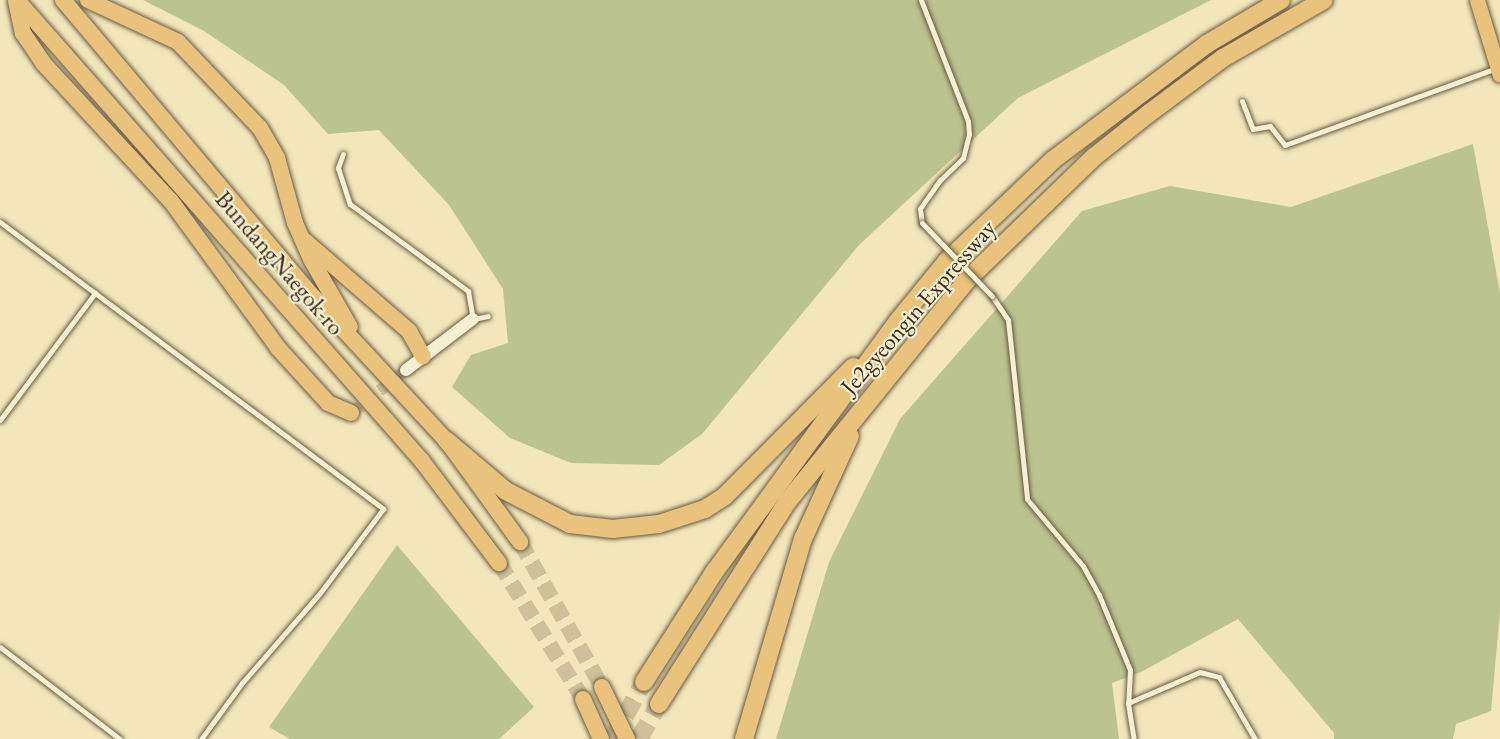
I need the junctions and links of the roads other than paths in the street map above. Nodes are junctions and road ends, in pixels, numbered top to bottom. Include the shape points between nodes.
1 (16, 0) edge
2 (63, 0) edge
3 (88, 0) edge
4 (921, 0) edge
5 (1281, 0) edge
6 (1324, 0) edge
7 (1477, 0) edge
8 (1499, 71) edge
9 (1242, 101) dead end
10 (343, 154) dead end
11 (0, 222) edge
12 (301, 238) junction
13 (95, 293) junction
14 (488, 316) dead end
15 (473, 319) junction
16 (898, 321) junction
17 (361, 349) junction
18 (423, 356) junction
19 (895, 365) junction
20 (406, 370) tunnel mouth
21 (351, 413) dead end
22 (0, 420) edge
23 (447, 441) junction
24 (520, 542) tunnel mouth
25 (499, 563) tunnel mouth
26 (0, 647) edge
27 (644, 682) tunnel mouth
28 (602, 687) tunnel mouth
29 (583, 699) tunnel mouth
30 (1128, 703) junction
31 (659, 704) tunnel mouth
32 (120, 739) edge
33 (201, 739) edge
34 (601, 739) edge
35 (627, 739) edge
36 (744, 739) edge
37 (1134, 739) edge
38 (1255, 739) edge

1 - 21 highway via 23,33 43,63 171,201 278,348 328,403
1 - 25 highway, BundangNaegok-ro via 422,461
2 - 17 highway, BundangNaegok-ro
3 - 12 highway via 178,42 260,128 277,158
4 - 30 lane, bridge via 968,121 969,134 963,158 940,180 920,209 922,223 992,296 1008,320 1027,499 1083,566 1099,595 1130,670
5 - 16 highway, Je2gyeongin Expressway via 1208,44 1053,160 947,261
6 - 19 highway, Je2gyeongin Expressway via 1195,78 1094,157 974,272
7 - 8 main road
8 - 9 lane via 1285,145 1270,126 1253,129
10 - 15 lane via 338,168 350,204 468,291
11 - 13 lane
12 - 17 highway
12 - 18 highway via 400,323
13 - 22 lane
13 - 33 lane via 383,509
14 - 15 lane
15 - 18 street
16 - 23 highway via 740,483 705,509 683,518 634,529 570,524 506,492
16 - 27 highway, Je2gyeongin Expressway via 715,571
17 - 23 highway, BundangNaegok-ro
18 - 20 street
19 - 31 highway, Je2gyeongin Expressway via 788,501
19 - 36 highway via 848,439 813,514 782,604
23 - 24 highway, BundangNaegok-ro
26 - 32 lane
28 - 35 highway
29 - 34 highway
30 - 37 lane
30 - 38 lane via 1200,672 1219,677

